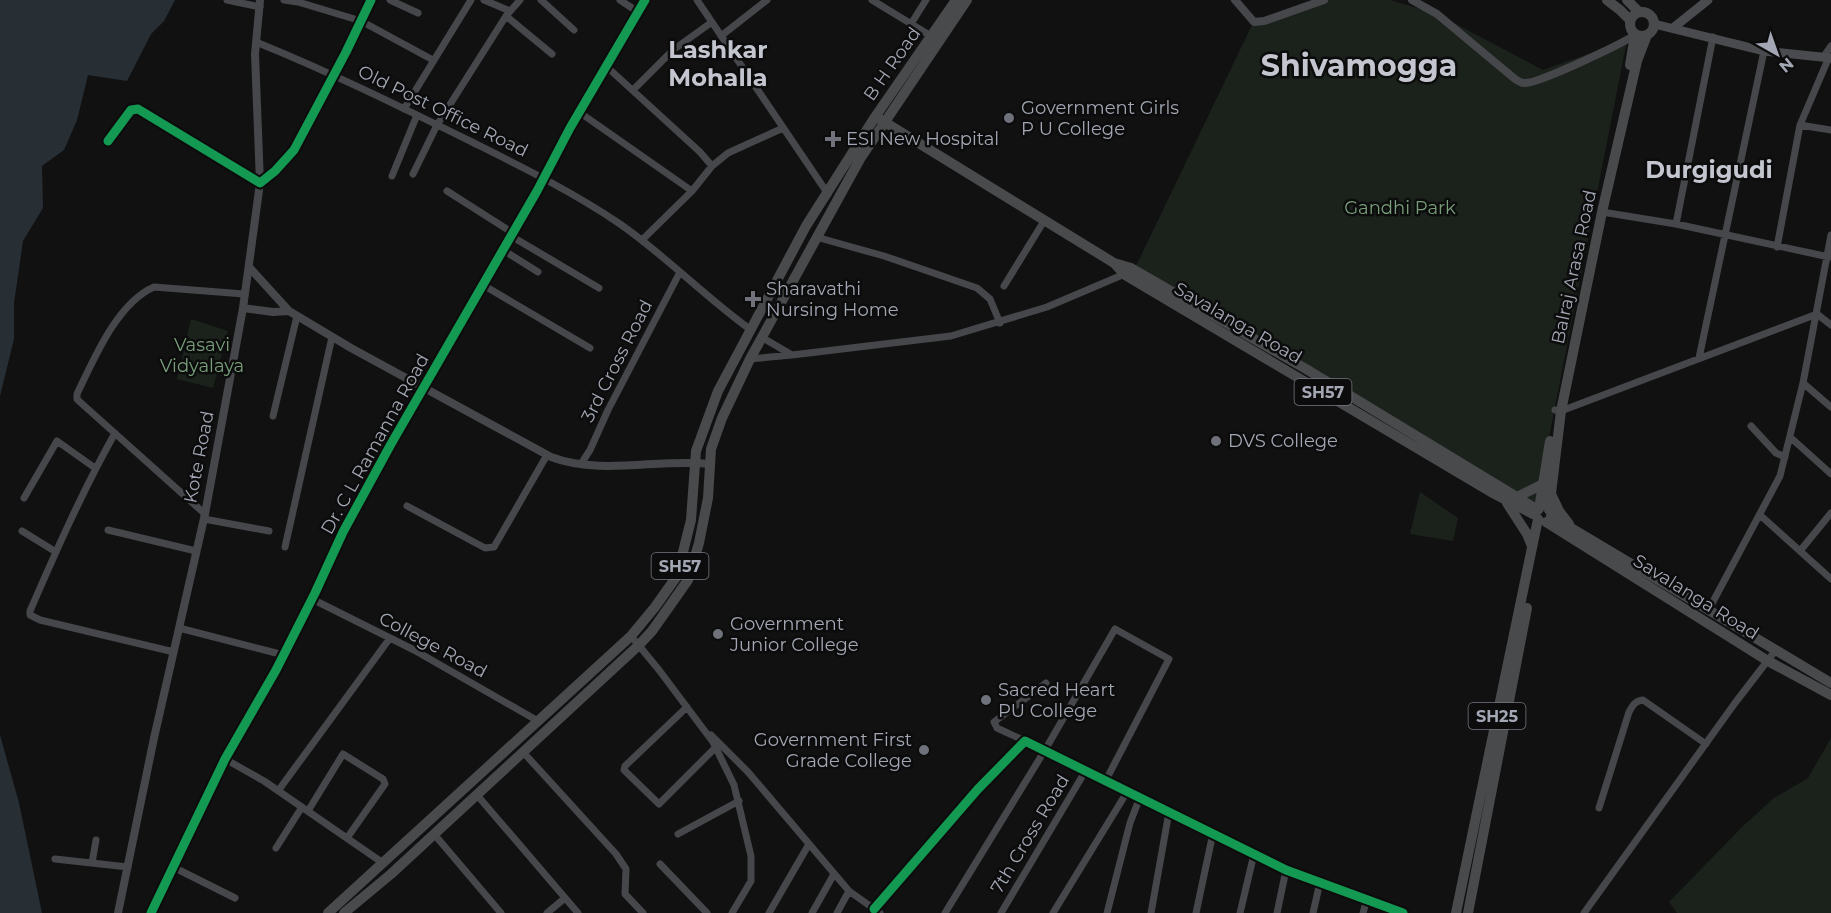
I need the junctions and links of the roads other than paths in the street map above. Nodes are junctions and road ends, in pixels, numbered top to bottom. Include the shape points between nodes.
1 (228, 0) edge
2 (284, 0) edge
3 (371, 0) edge
4 (390, 0) edge
5 (471, 0) edge
6 (484, 0) edge
7 (520, 0) edge
8 (541, 0) edge
9 (620, 0) edge
10 (645, 0) edge
11 (697, 0) edge
12 (767, 0) edge
13 (872, 0) edge
14 (926, 0) edge
15 (956, 0) edge
16 (967, 0) edge
17 (1235, 0) edge
18 (1324, 0) edge
19 (1412, 0) edge
20 (1607, 0) edge
21 (1627, 0) edge
22 (1708, 0) edge
23 (260, 4) edge
24 (638, 12) junction
25 (1639, 12) junction
26 (418, 13) dead end
27 (508, 13) junction
28 (1630, 20) junction
29 (361, 21) junction
30 (712, 22) junction
31 (911, 24) junction
32 (1654, 24) junction
33 (1673, 28) junction
34 (574, 30) dead end
35 (1635, 35) junction
36 (1647, 35) junction
37 (721, 36) junction
38 (931, 36) junction
39 (1713, 37) junction
40 (256, 42) junction
41 (1831, 46) edge
42 (1764, 51) junction
43 (552, 54) dead end
44 (1828, 57) edge
45 (434, 60) junction
46 (607, 67) junction
47 (334, 75) junction
48 (633, 90) junction
49 (404, 109) junction
50 (579, 112) junction
51 (417, 115) junction
52 (880, 119) junction
53 (437, 125) junction
54 (1800, 125) junction
55 (783, 128) junction
56 (1831, 130) edge
57 (108, 141) dead end
58 (712, 166) junction
59 (412, 174) dead end
60 (392, 176) dead end
61 (544, 179) junction
62 (260, 183) junction
63 (447, 191) dead end
64 (692, 191) junction
65 (828, 194) junction
66 (1602, 212) junction
67 (1044, 221) junction
68 (1676, 224) junction
69 (512, 234) junction
70 (1725, 236) junction
71 (1831, 236) edge
72 (816, 237) junction
73 (642, 240) junction
74 (1777, 247) junction
75 (503, 250) junction
76 (1829, 257) edge
77 (249, 267) junction
78 (538, 272) dead end
79 (680, 272) junction
80 (1128, 272) junction
81 (483, 285) junction
82 (1004, 286) dead end
83 (599, 288) dead end
84 (244, 294) junction
85 (243, 308) junction
86 (289, 310) junction
87 (1817, 314) junction
88 (297, 316) junction
89 (1000, 322) junction
90 (1831, 325) edge
91 (751, 330) junction
92 (332, 337) junction
93 (763, 338) junction
94 (590, 348) dead end
95 (792, 355) junction
96 (750, 358) junction
97 (1699, 358) junction
98 (1803, 383) junction
99 (425, 387) junction
100 (1831, 407) edge
101 (1558, 410) junction
102 (273, 416) dead end
103 (1751, 426) dead end
104 (115, 433) junction
105 (1790, 437) junction
106 (547, 455) junction
107 (1785, 457) junction
108 (695, 462) junction
109 (581, 464) junction
110 (711, 464) junction
111 (95, 468) junction
112 (1831, 474) edge
113 (1544, 484) junction
114 (1551, 493) junction
115 (1517, 497) junction
116 (24, 498) dead end
117 (1505, 500) junction
118 (407, 506) dead end
119 (1831, 513) edge
120 (1543, 515) junction
121 (1760, 515) junction
122 (204, 517) junction
123 (108, 530) dead end
124 (22, 531) dead end
125 (269, 531) dead end
126 (1576, 531) junction
127 (1532, 546) junction
128 (285, 547) dead end
129 (196, 551) junction
130 (1800, 551) junction
131 (56, 552) junction
132 (1831, 579) edge
133 (312, 599) junction
134 (1708, 611) junction
135 (179, 627) junction
136 (631, 636) junction
137 (390, 638) junction
138 (639, 645) junction
139 (1775, 651) junction
140 (174, 652) junction
141 (284, 655) junction
142 (1768, 661) junction
143 (1046, 682) dead end
144 (1831, 683) edge
145 (1831, 695) edge
146 (687, 707) junction
147 (697, 720) junction
148 (538, 721) junction
149 (1025, 741) junction
150 (1706, 744) junction
151 (716, 748) junction
152 (1045, 750) junction
153 (523, 752) junction
154 (225, 759) junction
155 (1086, 770) junction
156 (1106, 780) junction
157 (278, 791) junction
158 (1127, 792) junction
159 (477, 795) junction
160 (1140, 797) junction
161 (739, 801) junction
162 (1599, 808) dead end
163 (305, 809) junction
164 (1169, 812) junction
165 (1213, 833) junction
166 (434, 834) junction
167 (678, 834) dead end
168 (347, 838) junction
169 (96, 840) dead end
170 (809, 844) junction
171 (276, 848) dead end
172 (1254, 854) junction
173 (56, 859) dead end
174 (92, 863) junction
175 (383, 863) junction
176 (660, 864) dead end
177 (128, 867) junction
178 (173, 867) junction
179 (1286, 870) junction
180 (834, 874) junction
181 (1320, 882) junction
182 (849, 891) junction
183 (235, 898) dead end
184 (565, 898) junction
185 (1367, 899) junction
186 (874, 909) edge
187 (118, 913) edge
188 (151, 913) edge
189 (327, 913) edge
190 (344, 913) edge
191 (501, 913) edge
192 (547, 913) edge
193 (578, 913) edge
194 (643, 913) edge
195 (707, 913) edge
196 (732, 913) edge
197 (769, 913) edge
198 (812, 913) edge
199 (837, 913) edge
200 (862, 913) edge
201 (945, 913) edge
202 (1000, 913) edge
203 (1053, 913) edge
204 (1107, 913) edge
205 (1151, 913) edge
206 (1196, 913) edge
207 (1240, 913) edge
208 (1277, 913) edge
209 (1313, 913) edge
210 (1363, 913) edge
211 (1403, 913) edge
212 (1456, 913) edge
213 (1468, 913) edge
214 (1584, 913) edge

1 - 23 street
2 - 29 street
3 - 29 street
4 - 26 street
5 - 45 street
6 - 27 street
7 - 27 street
8 - 34 street
9 - 24 street
10 - 24 street, Dr. C L Ramanna Road
11 - 30 street
12 - 37 street
13 - 31 street
14 - 31 street
15 - 38 main road, B H Road
16 - 52 main road
17 - 18 street via 1254,22
19 - 35 street via 1437,14 1524,84
20 - 28 main road
21 - 25 main road
22 - 33 main road
23 - 40 street, Kote Road
24 - 46 street, Dr. C L Ramanna Road
25 - 28 main road
25 - 32 main road via 1648,14
27 - 43 street
27 - 53 street
28 - 35 main road
29 - 45 street
29 - 47 street
30 - 37 street
30 - 48 street via 673,50
31 - 38 street
32 - 33 main road
32 - 36 main road
33 - 39 main road
35 - 36 main road
35 - 101 main road
36 - 66 main road, Balraj Arasa Road via 1637,60
37 - 55 street
38 - 52 main road, B H Road
39 - 42 main road
39 - 68 street
40 - 47 street, Old Post Office Road
40 - 62 street, Kote Road
41 - 44 street
42 - 44 main road
42 - 70 street
44 - 54 street
45 - 49 street
46 - 48 street
46 - 50 street, Dr. C L Ramanna Road
47 - 49 street, Old Post Office Road
47 - 62 street via 294,150
48 - 58 street
49 - 51 street, Old Post Office Road
50 - 61 street, Dr. C L Ramanna Road
50 - 64 street
51 - 53 street, Old Post Office Road
51 - 60 street
52 - 65 main road, SH57
52 - 67 main road, Savalanga Road / SH57
52 - 72 main road, SH57
53 - 59 street
53 - 61 street, Old Post Office Road
54 - 56 street
54 - 74 street
55 - 58 street via 728,153
55 - 65 street
57 - 62 street via 135,108
58 - 64 street
61 - 69 street, Dr. C L Ramanna Road
61 - 73 street, Old Post Office Road
62 - 77 street, Kote Road
63 - 69 street
64 - 73 street
65 - 91 main road, SH57 via 806,226
66 - 68 street
66 - 101 main road, Balraj Arasa Road
67 - 80 main road, Savalanga Road / SH57
67 - 82 street
68 - 70 street
69 - 75 street, Dr. C L Ramanna Road
69 - 83 street
70 - 74 street
70 - 97 street
71 - 76 street
72 - 89 street via 976,288 990,299
72 - 93 main road, SH57
73 - 79 street, Old Post Office Road
74 - 76 street
75 - 78 street
75 - 81 street, Dr. C L Ramanna Road
76 - 87 street
77 - 84 street, Kote Road
77 - 86 street
79 - 91 street, Old Post Office Road
79 - 109 street, 3rd Cross Road
80 - 89 street via 1047,307
80 - 115 main road, Savalanga Road / SH57 via 1306,369
80 - 117 main road, Savalanga Road / SH57
81 - 94 street
81 - 99 street, Dr. C L Ramanna Road
84 - 85 street, Kote Road
84 - 104 street via 154,287 141,292 104,337 77,394 77,399
85 - 86 street
85 - 122 street, Kote Road
86 - 88 street
87 - 90 street
87 - 97 street
87 - 98 street
88 - 92 street
88 - 102 street
89 - 95 street via 951,336
91 - 108 main road, SH57 via 711,408
92 - 99 street
92 - 128 street
93 - 95 street
93 - 96 main road, SH57
95 - 96 street
96 - 110 main road, SH57 via 722,418 711,449
97 - 101 street
98 - 100 street
98 - 105 street
99 - 106 street
99 - 133 street, Dr. C L Ramanna Road via 342,532
101 - 113 main road
101 - 114 main road, Balraj Arasa Road
103 - 107 street via 1776,453
104 - 111 street
104 - 122 street
105 - 107 street
105 - 112 street
106 - 109 street
106 - 118 street via 491,549
107 - 121 street
108 - 109 street
108 - 110 street
108 - 136 main road, SH57 via 691,520 677,576
110 - 138 main road, SH57 via 708,498 688,580
111 - 116 street via 57,441
111 - 131 street
113 - 115 main road
113 - 120 main road
114 - 120 main road, Balraj Arasa Road
114 - 126 main road via 1559,511
115 - 120 main road, Savalanga Road / SH57
117 - 120 main road, Savalanga Road / SH57
117 - 127 main road
119 - 130 street
120 - 126 main road, Savalanga Road / SH57
120 - 127 main road, SH25
120 - 142 main road, Savalanga Road / SH57
120 - 213 main road, SH25
121 - 130 street
121 - 134 street
122 - 125 street
122 - 129 street, Kote Road
123 - 129 street
124 - 131 street
126 - 134 main road, Savalanga Road / SH57
127 - 212 main road, SH25
129 - 135 street, Kote Road
130 - 132 street
131 - 140 street via 30,615
133 - 137 street, College Road
133 - 141 street, Dr. C L Ramanna Road
134 - 139 main road, Savalanga Road / SH57
135 - 140 street, Kote Road
135 - 141 street
136 - 138 street
136 - 148 main road, SH57
137 - 148 street, College Road
137 - 157 street
138 - 146 street
138 - 153 main road, SH57
139 - 142 street
139 - 144 main road, Savalanga Road / SH57
140 - 177 street, Kote Road
141 - 154 street, Dr. C L Ramanna Road
142 - 145 main road, Savalanga Road / SH57
142 - 150 street
143 - 149 street via 994,722 997,728
146 - 147 street
146 - 151 street via 624,770 659,804
147 - 151 street
147 - 170 street
148 - 175 main road, SH57
149 - 152 street
149 - 186 street
150 - 162 street via 1643,700 1638,701 1629,712
150 - 214 street
151 - 161 street
152 - 155 street
152 - 156 street via 1116,629 1169,659
152 - 201 street
153 - 159 main road, SH57
153 - 194 street via 616,854 626,869 625,894
154 - 157 street
154 - 178 street, Dr. C L Ramanna Road
155 - 156 street
155 - 202 street, 7th Cross Road
156 - 158 street
157 - 163 street
158 - 160 street
158 - 203 street
159 - 166 main road, SH57
159 - 184 street
160 - 164 street
160 - 204 street
161 - 167 street
161 - 196 street via 751,856 751,881
163 - 168 street
163 - 168 street via 343,754 382,779 386,784
163 - 171 street
164 - 165 street
164 - 205 street
165 - 172 street
165 - 206 street
166 - 190 main road, SH57
166 - 191 street
168 - 175 street
169 - 174 street
170 - 180 street
170 - 197 street
172 - 179 street
172 - 207 street
173 - 174 street
174 - 177 street
175 - 189 main road, SH57
176 - 195 street
177 - 187 street, Kote Road
178 - 183 street
178 - 188 street, Dr. C L Ramanna Road
179 - 181 street
179 - 208 street
180 - 182 street
180 - 198 street
181 - 185 street
181 - 209 street
182 - 186 street
182 - 199 street
184 - 192 street
184 - 193 street
185 - 210 street
185 - 211 street
186 - 200 street

